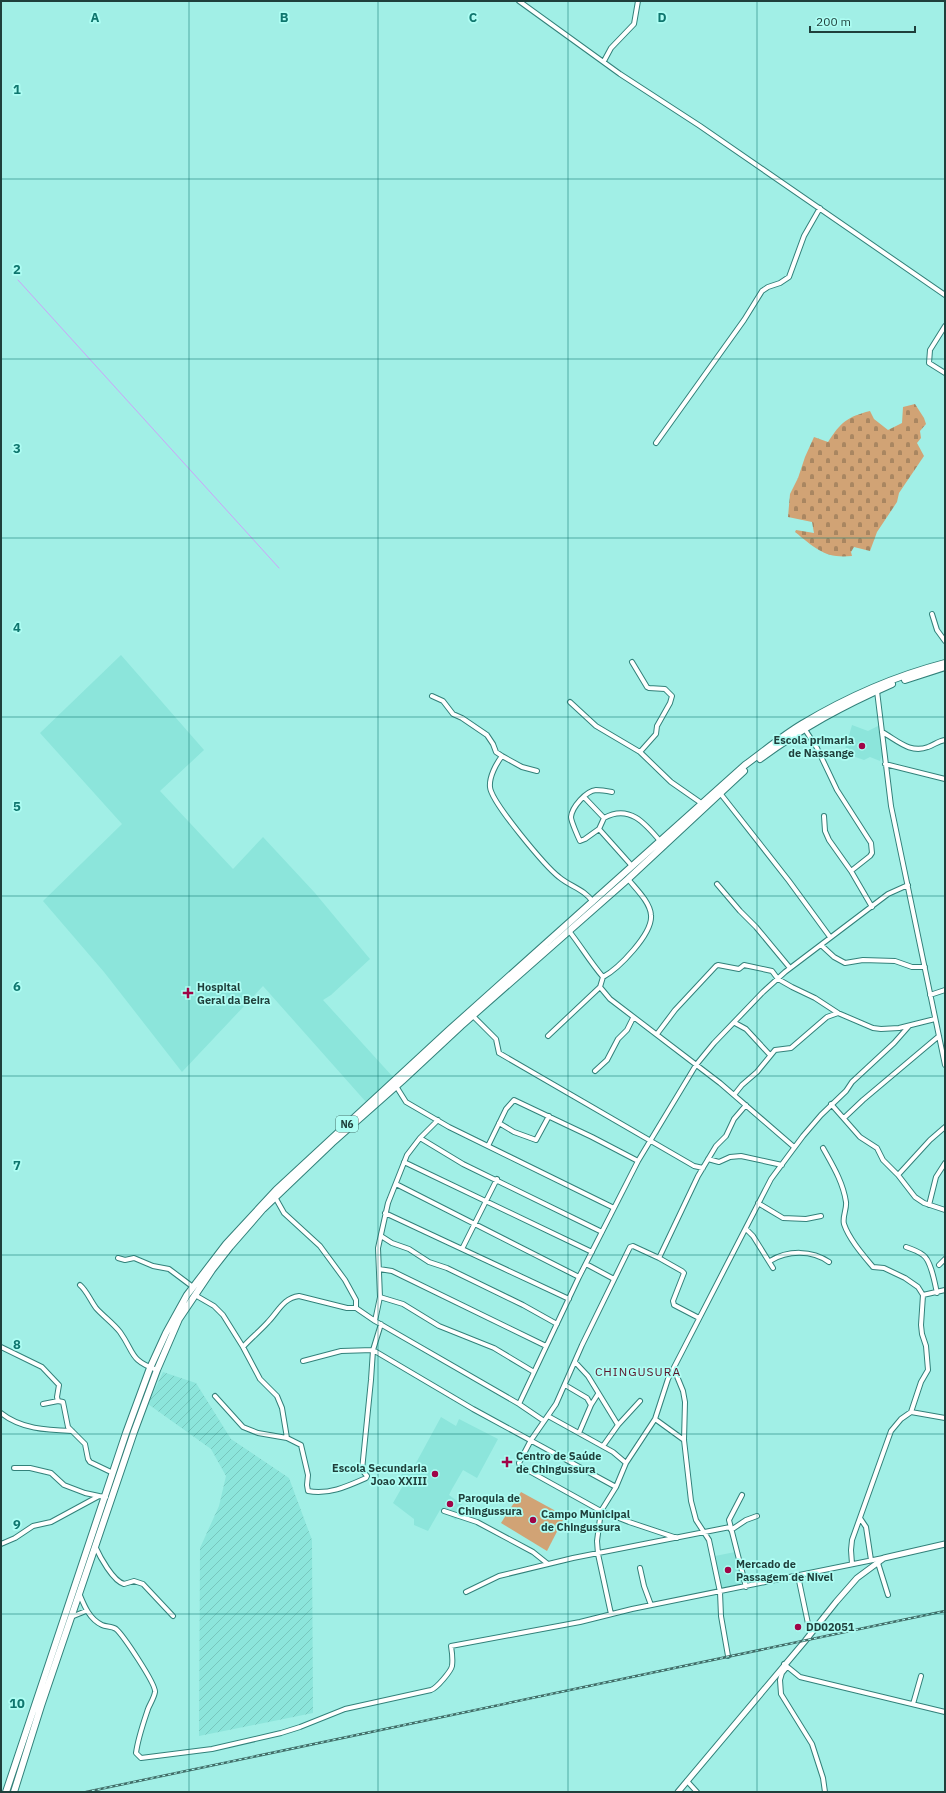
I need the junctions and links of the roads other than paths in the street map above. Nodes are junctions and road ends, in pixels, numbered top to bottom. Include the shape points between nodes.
1 (519, 1) edge
2 (638, 1) edge
3 (604, 62) junction
4 (820, 208) junction
5 (945, 295) edge
6 (945, 326) edge
7 (945, 373) edge
8 (656, 443) dead end
9 (932, 614) dead end
10 (945, 641) edge
11 (632, 662) dead end
12 (945, 663) edge
13 (945, 667) edge
14 (877, 690) junction
15 (432, 696) dead end
16 (570, 702) dead end
17 (804, 728) junction
18 (882, 732) junction
19 (945, 740) edge
20 (640, 752) junction
21 (502, 756) junction
22 (885, 764) junction
23 (537, 771) dead end
24 (945, 779) edge
25 (612, 792) dead end
26 (720, 793) junction
27 (584, 797) junction
28 (703, 805) junction
29 (824, 816) dead end
30 (604, 818) junction
31 (599, 829) junction
32 (660, 841) junction
33 (632, 866) junction
34 (851, 871) junction
35 (628, 879) junction
36 (718, 884) dead end
37 (908, 885) junction
38 (593, 902) junction
39 (872, 907) junction
40 (569, 931) junction
41 (830, 937) junction
42 (821, 945) junction
43 (925, 967) junction
44 (790, 968) junction
45 (603, 977) junction
46 (778, 979) junction
47 (600, 987) junction
48 (945, 990) edge
49 (930, 995) junction
50 (838, 1013) junction
51 (473, 1016) junction
52 (633, 1018) junction
53 (935, 1019) junction
54 (735, 1023) junction
55 (909, 1026) junction
56 (657, 1034) junction
57 (548, 1036) dead end
58 (939, 1036) junction
59 (770, 1055) junction
60 (696, 1065) junction
61 (945, 1065) edge
62 (595, 1071) dead end
63 (396, 1086) junction
64 (734, 1095) junction
65 (831, 1104) junction
66 (746, 1105) junction
67 (549, 1116) junction
68 (844, 1118) junction
69 (438, 1120) junction
70 (499, 1123) junction
71 (945, 1127) edge
72 (420, 1138) junction
73 (650, 1140) junction
74 (488, 1146) junction
75 (794, 1147) junction
76 (823, 1148) dead end
77 (708, 1159) junction
78 (638, 1161) junction
79 (404, 1162) junction
80 (945, 1163) edge
81 (782, 1165) junction
82 (694, 1166) junction
83 (703, 1168) junction
84 (898, 1174) junction
85 (698, 1176) junction
86 (496, 1179) junction
87 (396, 1184) junction
88 (275, 1197) junction
89 (485, 1201) junction
90 (758, 1203) junction
91 (929, 1205) junction
92 (614, 1208) junction
93 (945, 1210) edge
94 (384, 1213) junction
95 (821, 1216) dead end
96 (474, 1224) junction
97 (746, 1229) junction
98 (602, 1232) junction
99 (381, 1236) junction
100 (906, 1247) dead end
101 (462, 1249) junction
102 (592, 1252) junction
103 (118, 1258) dead end
104 (659, 1258) junction
105 (945, 1259) edge
106 (770, 1261) junction
107 (829, 1262) dead end
108 (586, 1264) junction
109 (939, 1265) dead end
110 (773, 1268) dead end
111 (379, 1269) junction
112 (579, 1277) junction
113 (614, 1279) junction
114 (80, 1285) dead end
115 (193, 1287) junction
116 (945, 1290) edge
117 (937, 1293) junction
118 (195, 1295) junction
119 (923, 1295) junction
120 (380, 1297) junction
121 (569, 1299) junction
122 (356, 1308) junction
123 (699, 1318) junction
124 (375, 1320) junction
125 (381, 1324) junction
126 (557, 1324) junction
127 (243, 1346) junction
128 (546, 1346) junction
129 (1, 1347) edge
130 (373, 1350) junction
131 (303, 1361) dead end
132 (574, 1362) junction
133 (150, 1368) junction
134 (673, 1369) junction
135 (157, 1370) junction
136 (534, 1372) junction
137 (565, 1385) junction
138 (598, 1394) junction
139 (215, 1396) dead end
140 (58, 1401) junction
141 (640, 1401) dead end
142 (43, 1404) dead end
143 (519, 1404) junction
144 (591, 1406) junction
145 (910, 1412) junction
146 (1, 1413) edge
147 (548, 1416) junction
148 (655, 1418) junction
149 (945, 1418) edge
150 (544, 1421) junction
151 (618, 1425) junction
152 (72, 1431) junction
153 (579, 1433) junction
154 (287, 1438) junction
155 (531, 1440) junction
156 (684, 1440) junction
157 (603, 1446) junction
158 (626, 1462) junction
159 (14, 1468) dead end
160 (113, 1473) junction
161 (616, 1487) junction
162 (742, 1495) dead end
163 (106, 1496) junction
164 (444, 1511) dead end
165 (601, 1511) junction
166 (758, 1516) dead end
167 (860, 1518) junction
168 (731, 1529) junction
169 (704, 1532) junction
170 (677, 1538) junction
171 (1, 1544) edge
172 (945, 1544) edge
173 (95, 1546) junction
174 (598, 1554) junction
175 (884, 1558) junction
176 (871, 1560) junction
177 (878, 1562) junction
178 (548, 1564) junction
179 (852, 1564) junction
180 (640, 1568) dead end
181 (798, 1576) junction
182 (746, 1587) junction
183 (466, 1592) dead end
184 (720, 1592) junction
185 (79, 1593) junction
186 (888, 1595) dead end
187 (651, 1605) junction
188 (86, 1611) junction
189 (611, 1614) junction
190 (173, 1616) dead end
191 (71, 1617) junction
192 (810, 1633) junction
193 (728, 1656) dead end
194 (785, 1665) junction
195 (922, 1676) dead end
196 (913, 1704) junction
197 (945, 1712) edge
198 (687, 1781) junction
199 (15, 1790) edge
200 (6, 1791) edge
201 (825, 1791) edge
202 (678, 1792) edge
203 (697, 1792) edge

1 - 3 street
2 - 3 street via 634,24 611,48
3 - 4 street
4 - 5 street
4 - 8 street via 804,236 789,277 762,291
6 - 7 street via 930,350 929,363
9 - 10 street via 936,630
11 - 20 street via 647,687 665,689 672,696 657,726 656,734
12 - 28 highway, N6 via 869,688 806,722 745,765
13 - 14 highway, N6
14 - 17 highway, N6
14 - 18 street
15 - 21 street via 443,701 454,714 487,736 496,752
16 - 20 street via 605,732
17 - 26 highway, N6 via 746,770
17 - 34 street via 817,748 836,790 871,843 870,856
18 - 19 street via 915,750 928,748
18 - 22 street
20 - 28 street via 672,782
21 - 23 street via 522,767
21 - 38 street via 492,776 490,788 501,808 521,836 553,872 583,890
22 - 24 street
22 - 37 street
25 - 27 street via 596,790
26 - 28 highway, N6
26 - 41 street via 789,880
27 - 30 street
27 - 31 street via 571,816 579,840 585,839
28 - 32 highway, N6
28 - 35 highway, N6
29 - 34 street via 828,840
30 - 31 street
30 - 32 street via 623,813 638,818
31 - 33 street
32 - 33 highway, N6
33 - 38 highway, N6
34 - 39 street
35 - 40 highway, N6
35 - 45 street via 647,904 651,917 650,924 625,961
36 - 44 street
37 - 39 street via 895,890
37 - 43 street
38 - 115 highway, N6 via 449,1030 276,1190 226,1244
39 - 41 street
40 - 45 street
40 - 51 highway, N6
41 - 42 street
42 - 43 street via 834,958 845,963 863,960 898,961 912,967
42 - 44 street
43 - 49 street
44 - 46 street
45 - 47 street
46 - 50 street
46 - 54 street
46 - 56 street via 772,971 765,969 716,966 675,1010
47 - 52 street via 605,995
47 - 57 street
48 - 49 street
49 - 53 street
50 - 55 street via 881,1029
50 - 59 street via 827,1017 790,1048 777,1049
51 - 63 highway, N6
51 - 73 street via 496,1039 499,1053
52 - 56 street
52 - 62 street via 607,1060
53 - 55 street
53 - 58 street
54 - 59 street via 746,1030
54 - 60 street
55 - 65 street
56 - 60 street
58 - 61 street
58 - 68 street
59 - 64 street
60 - 64 street
60 - 73 street
63 - 69 street via 406,1102
63 - 88 highway, N6
64 - 66 street
65 - 68 street
65 - 75 street
66 - 75 street
66 - 77 street
67 - 70 street via 514,1100
67 - 70 street via 536,1140
67 - 78 street
68 - 84 street via 860,1137 877,1148 883,1160
69 - 72 street
69 - 74 street
70 - 74 street
71 - 84 street
72 - 79 street
72 - 86 street via 463,1164
73 - 78 street
73 - 82 street
74 - 92 street
75 - 81 street
76 - 119 street via 837,1172 842,1187 846,1207 844,1223 862,1254 874,1267 884,1268 905,1278 918,1287
77 - 81 street via 720,1162 730,1157 741,1156
77 - 83 street
78 - 92 street
79 - 87 street
79 - 89 street
80 - 91 street via 936,1176
81 - 90 street
82 - 83 street
82 - 85 street
83 - 85 street
84 - 91 street via 916,1197
85 - 104 street
86 - 89 street
86 - 98 street
87 - 94 street
87 - 96 street
88 - 118 highway, N6 via 230,1247
88 - 122 street via 284,1213 320,1246 345,1280 356,1300
89 - 96 street
89 - 102 street
90 - 95 street via 783,1218 806,1219
90 - 97 street
91 - 93 street
92 - 98 street
94 - 99 street
94 - 101 street
96 - 101 street
96 - 112 street
97 - 106 street
97 - 123 street
98 - 102 street
99 - 111 street via 377,1253
99 - 126 street
100 - 117 street via 927,1258
101 - 121 street
102 - 108 street
103 - 115 street via 134,1258 169,1269
104 - 113 street via 632,1246
104 - 123 street via 684,1273 673,1301 674,1305
105 - 109 street
106 - 107 street via 795,1253 819,1255
106 - 110 street
108 - 112 street
108 - 113 street
111 - 120 street
111 - 128 street via 392,1271
112 - 121 street
113 - 132 street
114 - 133 street via 95,1307 120,1332 137,1360
115 - 133 highway, N6 via 166,1333
116 - 117 street
117 - 119 street
118 - 127 street via 224,1315
118 - 135 highway, N6 via 176,1325
119 - 145 street via 921,1325 928,1370
120 - 124 street
120 - 136 street via 403,1304 439,1326 494,1348
121 - 126 street
122 - 124 street
122 - 127 street via 293,1297 286,1301
123 - 134 street
124 - 125 street
125 - 130 street
125 - 143 street
126 - 128 street
127 - 154 street via 260,1379 280,1400
128 - 136 street
129 - 140 street via 43,1368 59,1385
130 - 131 street via 341,1352
130 - 154 street via 362,1470 366,1478 334,1490 308,1491 304,1450 299,1444
130 - 155 street
132 - 137 street
132 - 138 street via 588,1376
133 - 135 street
133 - 160 highway, N6
134 - 148 street
134 - 156 street via 685,1402
135 - 163 highway, N6
136 - 143 street
137 - 144 street via 587,1398
137 - 147 street
138 - 144 street
138 - 151 street
139 - 154 street via 243,1427 258,1433
140 - 142 street
140 - 152 street via 63,1402 66,1421
141 - 151 street
143 - 150 street
144 - 153 street
145 - 149 street
145 - 167 street via 891,1431
146 - 152 street via 14,1422 37,1429
147 - 150 street
147 - 153 street
148 - 156 street
148 - 158 street
150 - 155 street
151 - 157 street
152 - 160 street via 85,1444 90,1462
153 - 157 street
155 - 161 street
155 - 165 street via 518,1463 520,1466
156 - 169 street via 694,1514
157 - 158 street
158 - 161 street
159 - 163 street via 30,1468 50,1473 64,1485 85,1493
160 - 163 highway, N6
161 - 165 street
162 - 168 street via 730,1517
163 - 171 street via 51,1522 33,1526
163 - 173 highway, N6
163 - 200 highway, N6
164 - 178 street via 477,1522 533,1552
165 - 170 street
165 - 174 street
166 - 168 street
167 - 176 street via 866,1527
167 - 179 street via 852,1540
168 - 169 street
168 - 182 street
169 - 170 street
169 - 184 street via 709,1540
170 - 174 street
172 - 175 main road
173 - 185 highway, N6
173 - 190 street via 117,1582 124,1584 134,1580 143,1584
174 - 178 street
174 - 189 street
175 - 176 street
175 - 177 main road
176 - 179 street
177 - 186 street
177 - 192 main road via 849,1587
178 - 183 street via 499,1576
179 - 181 street
180 - 187 street
181 - 182 street
181 - 192 street
182 - 184 street
184 - 187 street
184 - 193 street
185 - 188 street
185 - 191 highway, N6
187 - 189 street
188 - 189 street via 100,1624 117,1630 154,1686 154,1695 137,1745 136,1753 141,1758 212,1748 281,1733 345,1709 431,1690 451,1669 451,1646
188 - 191 street
191 - 199 highway, N6
192 - 194 main road
194 - 196 street via 800,1677
194 - 198 main road
194 - 201 street via 780,1680 781,1694 812,1744 824,1778
195 - 196 street
196 - 197 street
198 - 202 main road
198 - 203 street

